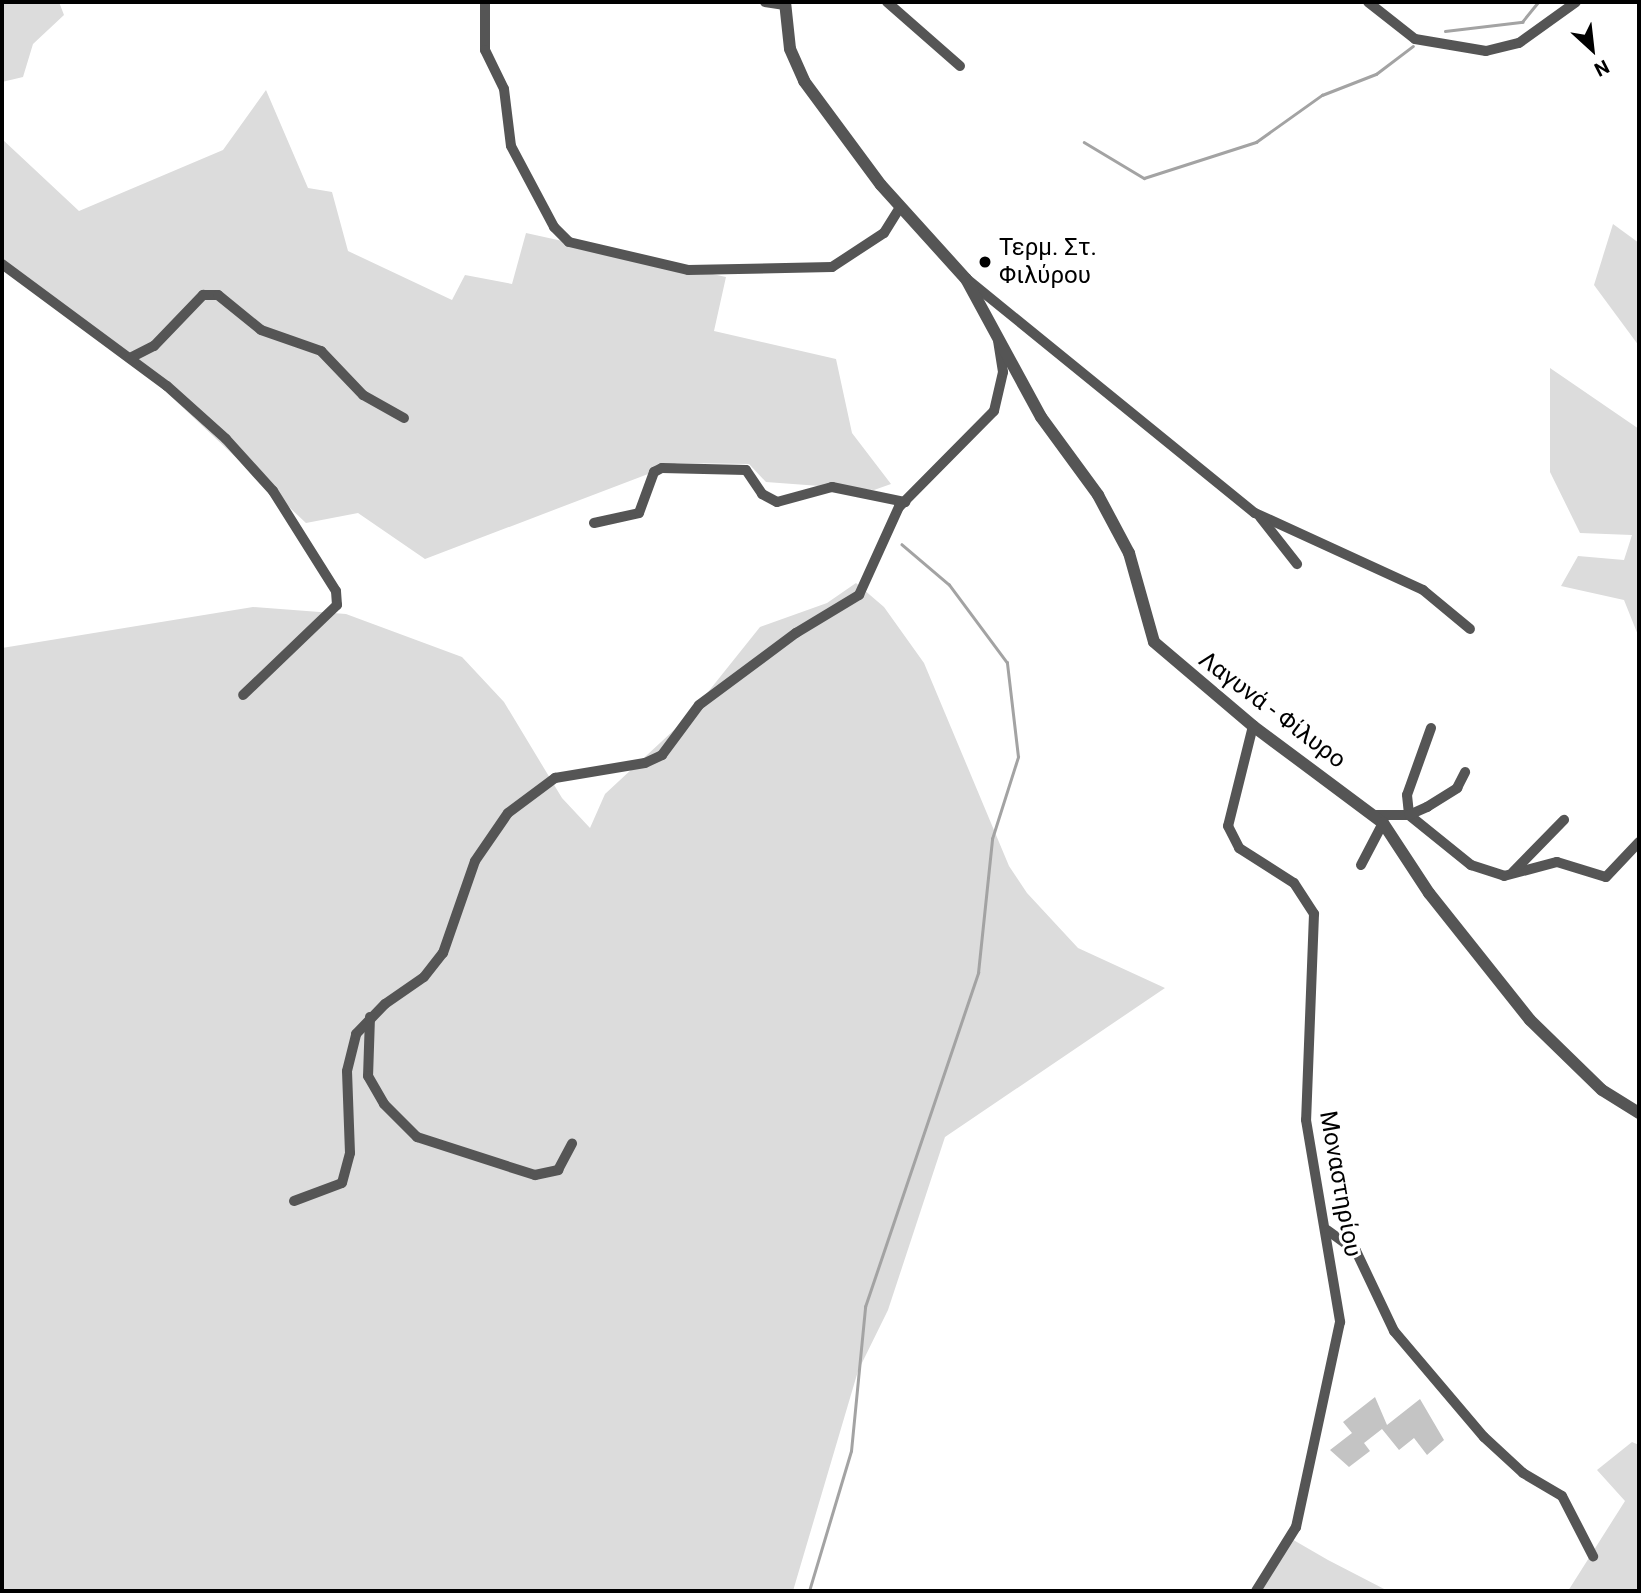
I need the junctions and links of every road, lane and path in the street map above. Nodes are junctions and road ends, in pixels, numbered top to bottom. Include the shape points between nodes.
1 (485, 2) edge
2 (765, 2) edge
3 (887, 2) edge
4 (1368, 2) edge
5 (1576, 2) edge
6 (785, 3) edge
7 (960, 66) dead end
8 (900, 207) junction
9 (2, 264) edge
10 (966, 279) junction
11 (998, 335) junction
12 (130, 358) junction
13 (404, 418) dead end
14 (905, 502) junction
15 (1255, 513) junction
16 (594, 523) dead end
17 (1297, 564) dead end
18 (1470, 629) dead end
19 (243, 695) dead end
20 (1252, 726) junction
21 (1431, 728) dead end
22 (1465, 772) dead end
23 (1409, 815) junction
24 (1379, 819) junction
25 (1564, 820) dead end
26 (1639, 842) edge
27 (1361, 864) dead end
28 (1511, 874) junction
29 (370, 1017) junction
30 (1639, 1113) edge
31 (572, 1144) dead end
32 (294, 1201) dead end
33 (1327, 1230) junction
34 (1593, 1556) dead end
35 (1256, 1591) edge

1 - 8 street via 485,50 504,89 511,146 554,227 569,242 688,270 832,267 884,233
2 - 6 street
3 - 7 street
4 - 5 street via 1415,39 1486,51 1519,43
6 - 8 street, Λαγυνά - Φίλυρο via 790,49 801,75
8 - 10 street, Λαγυνά - Φίλυρο
9 - 12 street via 47,302
10 - 11 street, Λαγυνά - Φίλυρο
10 - 15 street
11 - 14 street via 1003,372 994,411
11 - 20 street, Λαγυνά - Φίλυρο via 1041,417 1098,495 1123,540 1154,642
12 - 13 street via 154,346 202,295 218,295 261,330 321,351 363,395
12 - 19 street via 198,412 253,467 336,591 337,606
14 - 16 street via 832,487 777,502 762,494 747,470 662,468 654,472 639,513
14 - 29 street via 887,529 859,595 796,633 699,705 662,755 555,778 521,800 475,862 455,930 439,959 424,977
15 - 17 street
15 - 18 street via 1423,590
20 - 24 street, Λαγυνά - Φίλυρο
20 - 33 street, Μοναστηρίου via 1228,826 1240,848 1294,883 1314,915 1305,1100
21 - 23 street via 1407,795
22 - 23 street via 1446,797
23 - 24 street
23 - 28 street via 1471,865
24 - 27 street
24 - 30 street, Λαγυνά - Φίλυρο via 1441,909 1530,1020 1602,1090
25 - 28 street
26 - 28 street via 1606,877 1557,862
29 - 31 street via 369,1076 384,1104 417,1137 535,1175 558,1170
29 - 32 street via 352,1043 348,1071 349,1168 333,1191
33 - 34 street via 1356,1251 1394,1331 1484,1437 1523,1473 1562,1496
33 - 35 street, Μοναστηρίου via 1340,1336 1296,1527

